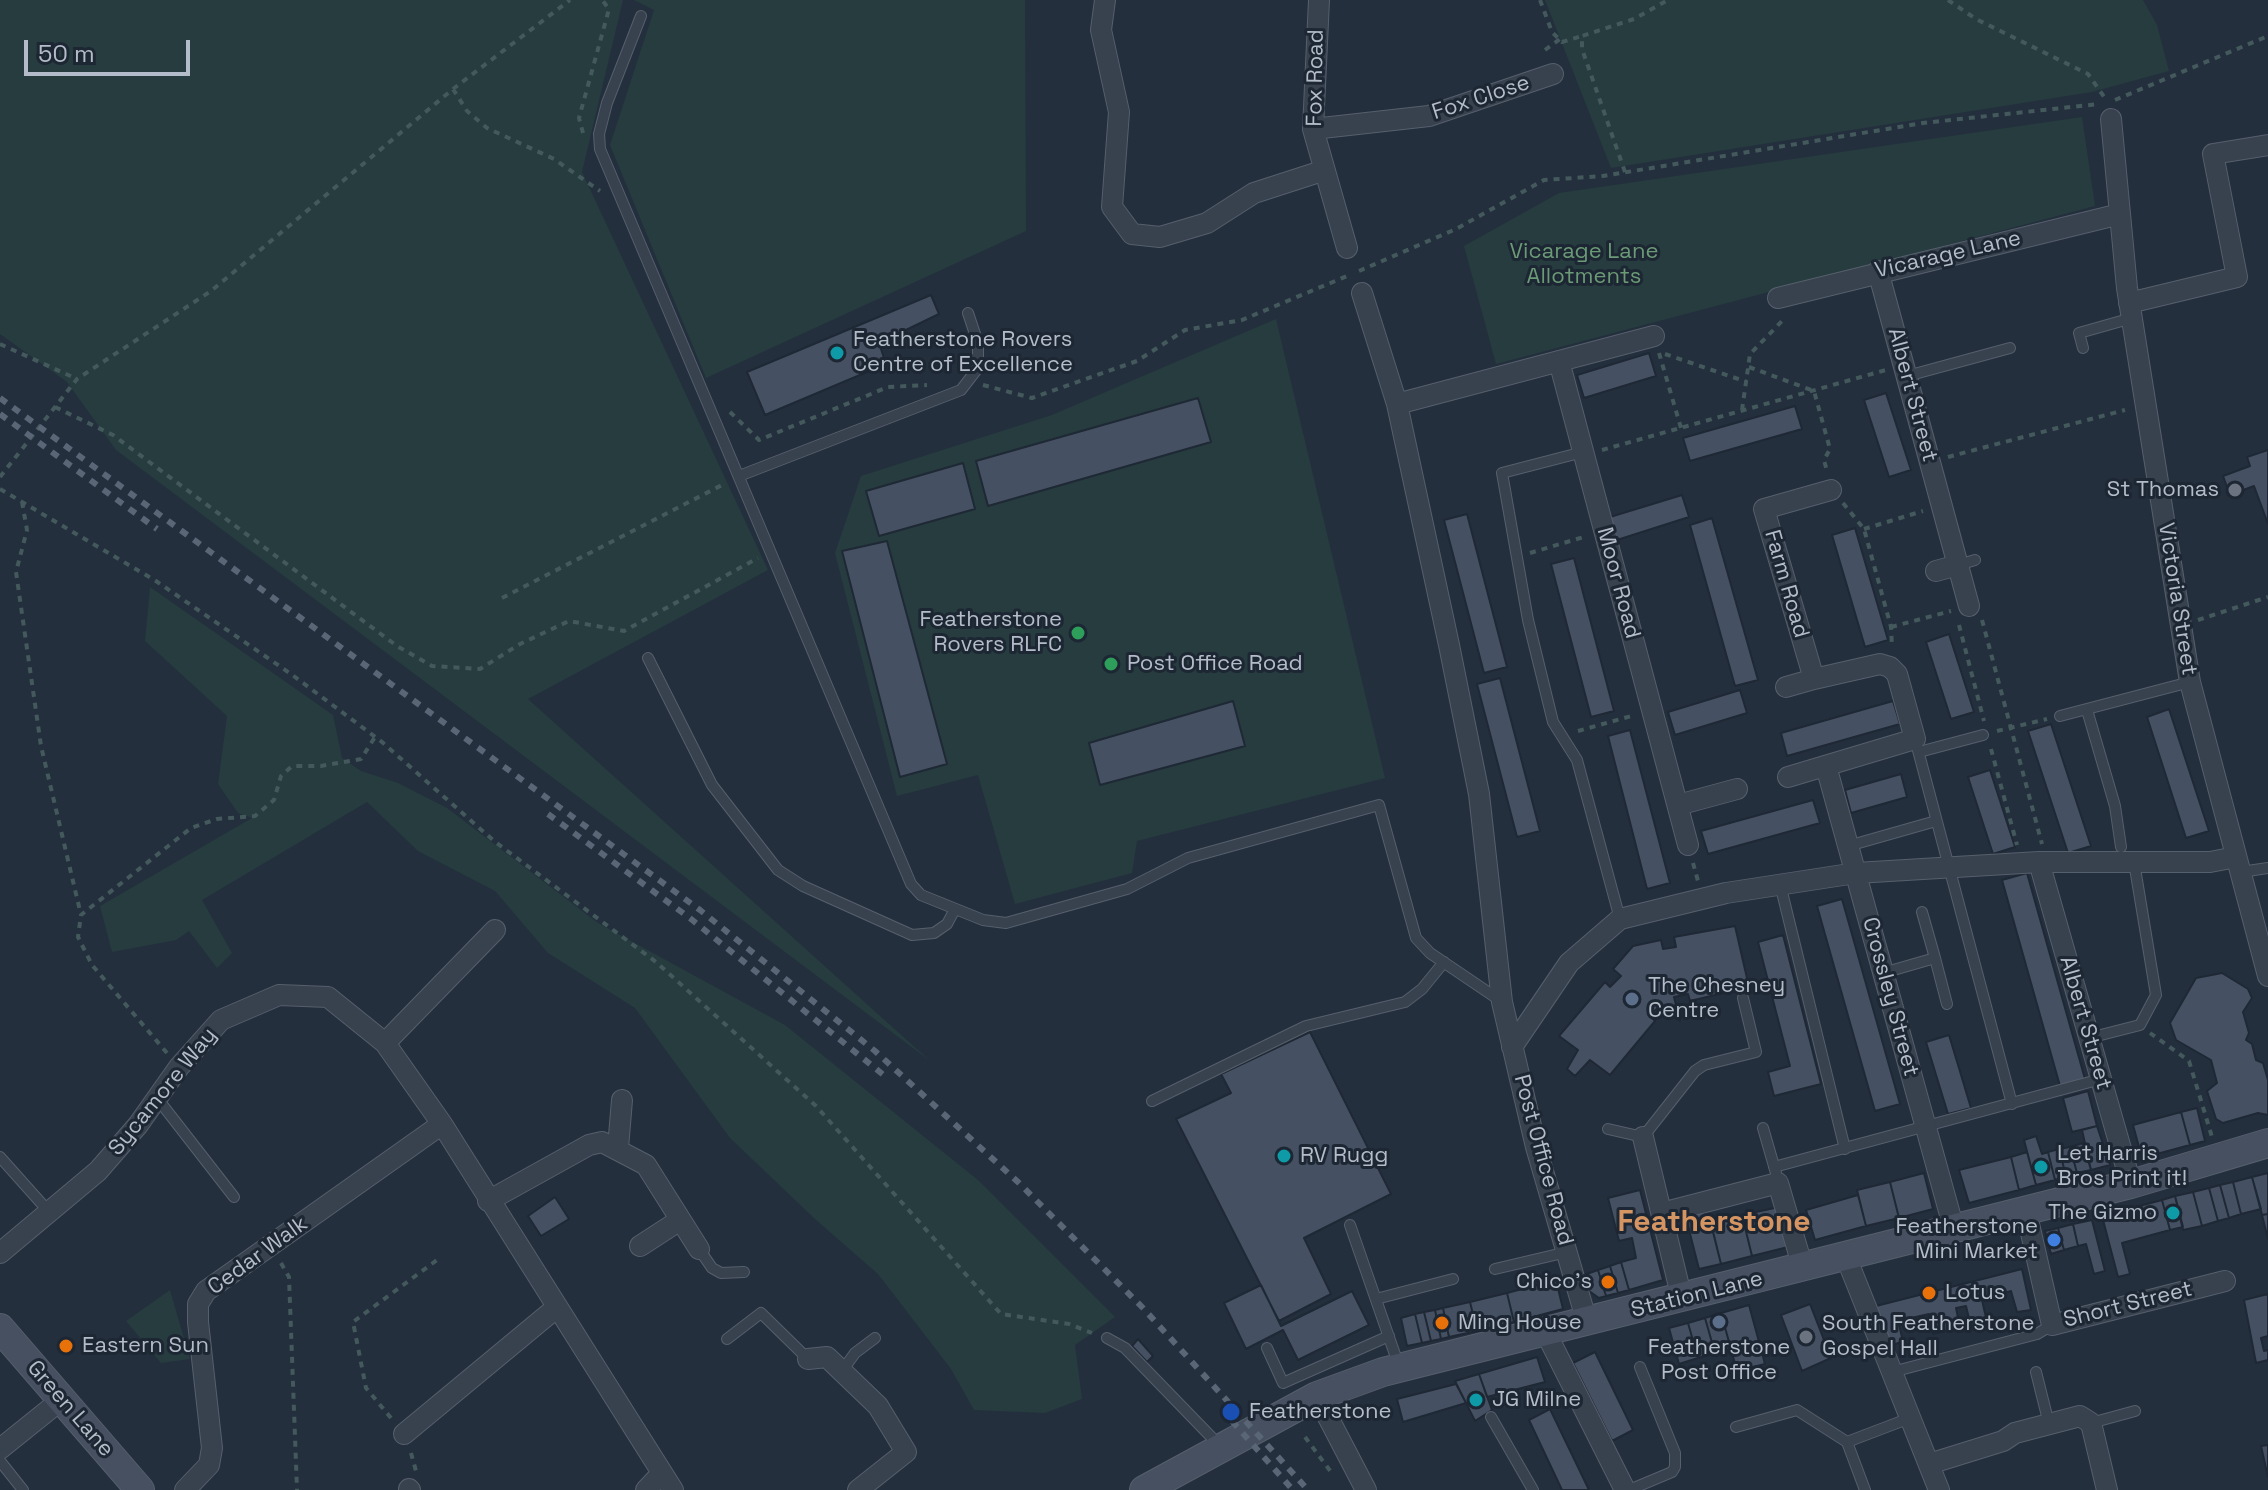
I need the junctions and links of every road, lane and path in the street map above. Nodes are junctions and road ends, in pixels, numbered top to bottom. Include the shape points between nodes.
1 (570, 0) edge
2 (1105, 0) edge
3 (1319, 0) edge
4 (1540, 0) edge
5 (1668, 0) edge
6 (1948, 0) edge
7 (641, 16) dead end
8 (1582, 36) junction
9 (2268, 36) edge
10 (1560, 39) junction
11 (1545, 50) dead end
12 (1553, 74) dead end
13 (453, 89) junction
14 (2110, 111) junction
15 (1313, 129) junction
16 (2268, 145) edge
17 (1322, 171) junction
18 (1625, 172) junction
19 (625, 208) junction
20 (2120, 214) junction
21 (1347, 248) joint
22 (1878, 271) junction
23 (1356, 273) junction
24 (1813, 289) junction
25 (1362, 293) joint
26 (1778, 298) dead end
27 (2130, 310) junction
28 (968, 313) dead end
29 (0, 344) edge
30 (1656, 344) junction
31 (2010, 348) dead end
32 (2083, 348) dead end
33 (1559, 361) junction
34 (1749, 367) junction
35 (1905, 371) junction
36 (77, 379) junction
37 (971, 382) junction
38 (1747, 382) junction
39 (929, 384) dead end
40 (1814, 391) junction
41 (1397, 404) junction
42 (2146, 404) junction
43 (55, 407) junction
44 (1742, 410) junction
45 (729, 411) dead end
46 (1681, 428) junction
47 (1583, 453) junction
48 (1930, 462) junction
49 (739, 476) junction
50 (0, 477) edge
51 (0, 489) edge
52 (1831, 490) junction
53 (22, 502) junction
54 (1942, 506) junction
55 (1864, 529) junction
56 (1604, 531) junction
57 (771, 552) junction
58 (1518, 556) junction
59 (1966, 562) junction
60 (1936, 571) dead end
61 (2268, 597) edge
62 (502, 598) dead end
63 (1969, 606) junction
64 (2182, 625) junction
65 (1891, 627) junction
66 (648, 658) dead end
67 (1885, 665) junction
68 (1814, 679) junction
69 (2190, 682) junction
70 (1786, 687) dead end
71 (1652, 710) junction
72 (2087, 710) junction
73 (2060, 716) joint
74 (2011, 728) junction
75 (1983, 735) joint
76 (1562, 736) junction
77 (376, 737) junction
78 (1917, 745) junction
79 (1826, 766) junction
80 (1788, 777) dead end
81 (1737, 789) dead end
82 (1678, 805) junction
83 (1936, 821) junction
84 (1688, 845) joint
85 (1848, 846) junction
86 (2127, 854) junction
87 (2043, 862) junction
88 (2239, 864) junction
89 (1948, 866) junction
90 (2268, 868) edge
91 (1856, 873) junction
92 (1780, 884) junction
93 (1703, 899) junction
94 (955, 909) junction
95 (1922, 912) dead end
96 (81, 915) junction
97 (1620, 919) junction
98 (495, 930) dead end
99 (1935, 958) junction
100 (1444, 962) junction
101 (1883, 973) junction
102 (2268, 976) edge
103 (1743, 998) dead end
104 (1502, 1002) junction
105 (1947, 1004) dead end
106 (2140, 1025) junction
107 (2089, 1038) junction
108 (385, 1043) junction
109 (1512, 1047) junction
110 (179, 1067) junction
111 (2101, 1079) junction
112 (157, 1098) junction
113 (622, 1100) dead end
114 (1152, 1101) dead end
115 (2012, 1104) junction
116 (442, 1124) junction
117 (1926, 1127) junction
118 (1763, 1128) dead end
119 (1608, 1129) dead end
120 (1643, 1137) junction
121 (2268, 1143) edge
122 (618, 1148) junction
123 (1845, 1149) junction
124 (0, 1157) edge
125 (2219, 1158) junction
126 (1776, 1175) junction
127 (2131, 1184) junction
128 (234, 1197) dead end
129 (488, 1201) junction
130 (2026, 1211) junction
131 (50, 1213) junction
132 (1662, 1213) junction
133 (680, 1220) junction
134 (1350, 1225) dead end
135 (1954, 1229) junction
136 (270, 1246) junction
137 (640, 1246) dead end
138 (699, 1249) joint
139 (1567, 1252) junction
140 (0, 1253) edge
141 (1846, 1257) junction
142 (437, 1260) dead end
143 (1803, 1268) junction
144 (1495, 1269) dead end
145 (744, 1272) dead end
146 (1453, 1279) dead end
147 (2225, 1281) dead end
148 (1376, 1299) junction
149 (1682, 1299) junction
150 (556, 1308) junction
151 (1587, 1322) junction
152 (2052, 1325) junction
153 (0, 1328) edge
154 (1546, 1333) junction
155 (1389, 1336) junction
156 (875, 1338) dead end
157 (1107, 1338) joint
158 (727, 1339) dead end
159 (1267, 1348) dead end
160 (808, 1359) joint
161 (1640, 1367) dead end
162 (1400, 1368) junction
163 (842, 1371) junction
164 (1892, 1372) junction
165 (2036, 1372) dead end
166 (1317, 1396) junction
167 (61, 1400) junction
168 (2135, 1411) dead end
169 (1491, 1417) dead end
170 (1910, 1418) junction
171 (2091, 1423) junction
172 (2049, 1424) junction
173 (1736, 1427) dead end
174 (404, 1434) junction
175 (1305, 1437) dead end
176 (1847, 1442) junction
177 (1221, 1447) junction
178 (0, 1449) edge
179 (0, 1461) edge
180 (1929, 1464) junction
181 (1337, 1479) dead end
182 (667, 1482) edge
183 (868, 1487) edge
184 (23, 1490) edge
185 (140, 1490) edge
186 (185, 1490) edge
187 (297, 1490) edge
188 (409, 1490) edge
189 (646, 1490) edge
190 (1144, 1490) edge
191 (1366, 1490) edge
192 (1533, 1490) edge
193 (1627, 1490) edge
194 (1865, 1490) edge
195 (1939, 1490) edge
196 (2107, 1490) edge

1 - 13 path
2 - 17 street via 1101,30 1119,112 1112,207 1132,234 1160,237 1207,223 1254,193
3 - 15 street, Fox Road
4 - 10 path
5 - 8 path via 1634,19
6 - 14 path via 2088,74
7 - 19 lane via 599,134 600,149
8 - 10 path
8 - 18 path
9 - 14 path
10 - 11 path
12 - 15 street, Fox Close via 1429,116
13 - 19 path via 487,128 554,159
13 - 36 path via 211,291
14 - 18 path via 1923,123
14 - 20 street, Victoria Street
15 - 17 street, Fox Road
16 - 27 street via 2213,154 2237,277
17 - 21 street, Fox Road
18 - 23 path via 1544,180 1456,229
19 - 49 lane
20 - 22 street, Vicarage Lane
20 - 27 street, Victoria Street
21 - 23 path
22 - 24 street, Vicarage Lane
22 - 35 street, Albert Street
23 - 25 path
23 - 37 path via 1242,320 1185,330 1137,361 1032,398
24 - 26 street, Vicarage Lane
24 - 34 path via 1750,354
25 - 41 street, Post Office Road
27 - 32 lane via 2079,333
27 - 42 street, Victoria Street
28 - 37 lane via 978,343 978,368
29 - 36 path
30 - 33 street
30 - 38 path
30 - 46 path
31 - 35 lane
33 - 41 street
33 - 47 street, Moor Road
34 - 38 path
34 - 40 path
35 - 40 path
35 - 48 street, Albert Street
36 - 43 path
37 - 49 lane via 941,400
38 - 44 path
39 - 45 path via 888,387 759,440
40 - 44 path
40 - 52 path via 1830,449 1824,460
41 - 104 street, Post Office Road via 1479,794
42 - 48 path
42 - 64 street, Victoria Street
43 - 50 path
43 - 57 path via 113,435 397,646 432,666 480,669 569,621 624,631
44 - 46 path
46 - 47 path
47 - 56 street, Moor Road
47 - 58 lane via 1502,473
48 - 54 street, Albert Street
49 - 57 lane
49 - 62 path
51 - 53 path
52 - 55 path
52 - 68 street, Farm Road via 1764,509
53 - 77 path via 212,617
53 - 96 path via 27,530 16,572 41,746
54 - 55 path
54 - 59 street, Albert Street
55 - 65 path
56 - 58 path
56 - 71 street, Moor Road
57 - 94 lane via 911,884 921,895
58 - 76 lane via 1528,620 1553,722
59 - 60 street
59 - 63 street, Albert Street
61 - 64 path
63 - 65 path
63 - 74 path via 1977,604
64 - 69 street, Victoria Street
65 - 67 path via 1894,641
66 - 94 lane via 712,785 778,870 912,935 934,933
67 - 68 street
67 - 78 street via 1897,674
68 - 70 street
69 - 72 lane
69 - 88 street, Victoria Street
71 - 76 path
71 - 82 street, Moor Road
72 - 73 lane
72 - 86 lane
73 - 74 path
74 - 75 path
74 - 87 path
75 - 78 lane
76 - 97 lane via 1577,760
77 - 96 path via 361,759 292,766 281,776 274,800 255,816 217,819 191,828
77 - 157 path via 494,841 656,962 816,1106 1001,1314 1069,1324
78 - 79 street
78 - 83 lane
79 - 80 street
79 - 85 street, Crossley Street
81 - 82 street
82 - 84 street, Moor Road
83 - 85 lane
83 - 89 lane
84 - 93 path
85 - 91 street, Crossley Street
86 - 87 street
86 - 88 street
86 - 106 lane via 2156,995
87 - 89 street
87 - 107 street, Albert Street
88 - 90 lane
88 - 102 street, Victoria Street
89 - 91 street
89 - 115 lane
91 - 92 street
91 - 101 street, Crossley Street
92 - 93 street
92 - 123 lane
93 - 97 street
94 - 100 lane via 1006,923 1127,889 1188,858 1379,805 1416,938
95 - 99 lane
96 - 110 path via 78,937 92,965
97 - 109 street via 1569,963
98 - 108 street
99 - 101 lane
99 - 105 lane
100 - 104 lane
100 - 114 lane via 1405,1002 1306,1026
101 - 117 street, Crossley Street
103 - 120 lane via 1756,1052 1695,1071
104 - 109 street, Post Office Road
106 - 107 lane
106 - 125 path via 2189,1061
107 - 111 street, Albert Street
108 - 110 street, Sycamore Way via 328,997 279,995 221,1020
108 - 116 street
109 - 139 street, Post Office Road
110 - 112 street, Sycamore Way
111 - 115 lane
111 - 127 street, Albert Street
112 - 128 lane
112 - 131 street, Sycamore Way via 98,1171
113 - 122 street
115 - 117 lane
116 - 129 street
116 - 136 street, Cedar Walk
117 - 123 lane
117 - 135 street, Crossley Street
118 - 126 lane
119 - 120 lane
120 - 132 street
121 - 125 main road, Station Lane
122 - 129 street via 602,1142 589,1145
122 - 133 street via 646,1165
123 - 126 lane
124 - 131 lane
125 - 127 main road, Station Lane
126 - 132 street
126 - 143 street
127 - 130 main road, Station Lane
129 - 150 street
130 - 135 main road, Station Lane
130 - 152 street, Short Street
131 - 140 street, Sycamore Way
132 - 149 street
133 - 137 street
133 - 138 street
134 - 148 lane
135 - 141 main road, Station Lane
136 - 186 street, Cedar Walk via 206,1291 198,1304 212,1448 209,1465
136 - 187 path via 289,1277
138 - 145 lane via 721,1273
139 - 144 lane
139 - 151 street, Post Office Road
141 - 143 main road, Station Lane
141 - 164 street
142 - 174 path via 353,1322 366,1388
143 - 149 main road, Station Lane
146 - 148 lane
147 - 152 street, Short Street
148 - 155 lane
149 - 151 main road, Station Lane
150 - 174 street
150 - 182 street
151 - 154 main road, Station Lane
152 - 164 lane via 2037,1334
153 - 167 main road, Green Lane
154 - 162 main road, Station Lane
154 - 193 street
155 - 159 lane via 1283,1383
155 - 162 lane
156 - 163 lane
157 - 177 lane via 1125,1348
158 - 160 lane via 761,1313
160 - 163 street via 827,1357
161 - 193 lane via 1675,1453 1675,1467
162 - 166 main road, Station Lane
163 - 183 street via 878,1406 906,1452
164 - 170 street
165 - 172 lane
166 - 177 main road, Station Lane
166 - 191 street
167 - 178 street
167 - 185 main road, Green Lane
168 - 171 lane
169 - 192 lane
170 - 176 lane
170 - 180 street
171 - 172 street via 2080,1416
171 - 196 street
172 - 180 street
173 - 176 lane via 1797,1410
174 - 188 path via 416,1471
175 - 181 path
176 - 194 lane
177 - 190 main road, Station Lane
179 - 184 lane
180 - 195 street
182 - 189 street

